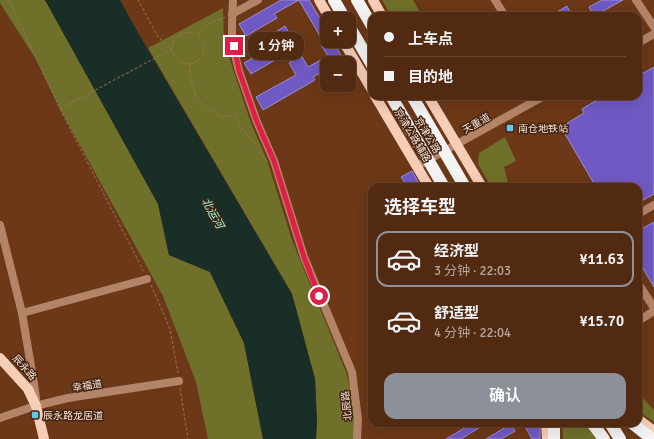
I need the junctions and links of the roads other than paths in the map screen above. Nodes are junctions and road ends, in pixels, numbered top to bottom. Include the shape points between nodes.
1 (233, 0) edge
2 (258, 0) edge
3 (319, 0) edge
4 (334, 0) edge
5 (357, 0) edge
6 (373, 0) edge
7 (495, 0) edge
8 (636, 0) edge
9 (326, 12) edge
10 (341, 12) edge
11 (380, 12) edge
12 (502, 12) edge
13 (232, 14) junction
14 (368, 19) edge
15 (654, 27) edge
16 (654, 34) edge
17 (356, 38) edge
18 (642, 41) edge
19 (347, 48) edge
20 (368, 58) edge
21 (368, 83) edge
22 (378, 100) edge
23 (392, 100) edge
24 (414, 100) edge
25 (430, 100) edge
26 (537, 100) edge
27 (456, 145) junction
28 (444, 152) junction
29 (428, 160) junction
30 (417, 166) junction
31 (427, 183) edge
32 (441, 183) edge
33 (463, 183) edge
34 (480, 183) edge
35 (654, 205) edge
36 (642, 212) edge
37 (0, 225) edge
38 (148, 279) road end
39 (642, 287) edge
40 (651, 296) edge
41 (654, 308) edge
42 (654, 311) edge
43 (22, 312) junction
44 (642, 318) edge
45 (0, 359) edge
46 (179, 381) road end
47 (35, 405) junction
48 (0, 418) edge
49 (642, 422) edge
50 (546, 427) edge
51 (554, 427) edge
52 (595, 427) edge
53 (612, 427) edge
54 (637, 427) edge
55 (654, 431) edge
56 (44, 439) edge
57 (357, 439) edge
58 (547, 439) edge
59 (554, 439) edge
60 (604, 439) edge
61 (620, 439) edge
62 (652, 439) edge

1 - 13 street, 北辰路
2 - 13 street
3 - 9 main road
4 - 10 highway
5 - 14 highway
6 - 11 main road
7 - 12 street
8 - 15 street
13 - 57 street, 北辰路 via 233,43 239,71 276,167 304,257 352,372 358,419
16 - 18 street
17 - 20 highway
19 - 21 main road
22 - 30 main road, 京津公路辅路
23 - 29 highway, 京津公路
24 - 28 highway, 京津公路
25 - 27 main road
26 - 27 street, 天重道
27 - 28 street, 天重道
27 - 34 main road
28 - 29 street, 天重道
28 - 33 highway, 京津公路
29 - 30 street, 天重道
29 - 32 highway, 京津公路
30 - 31 main road, 京津公路辅路
35 - 36 street
37 - 43 street
38 - 43 street
39 - 40 street
40 - 41 street
42 - 44 street
43 - 47 street
45 - 47 main road, 辰永路 via 26,389
46 - 47 street, 幸福道
47 - 48 street, 幸福道
47 - 56 main road, 辰永路
49 - 55 main road
50 - 58 main road
51 - 59 highway
52 - 60 highway
53 - 61 highway
54 - 62 highway

